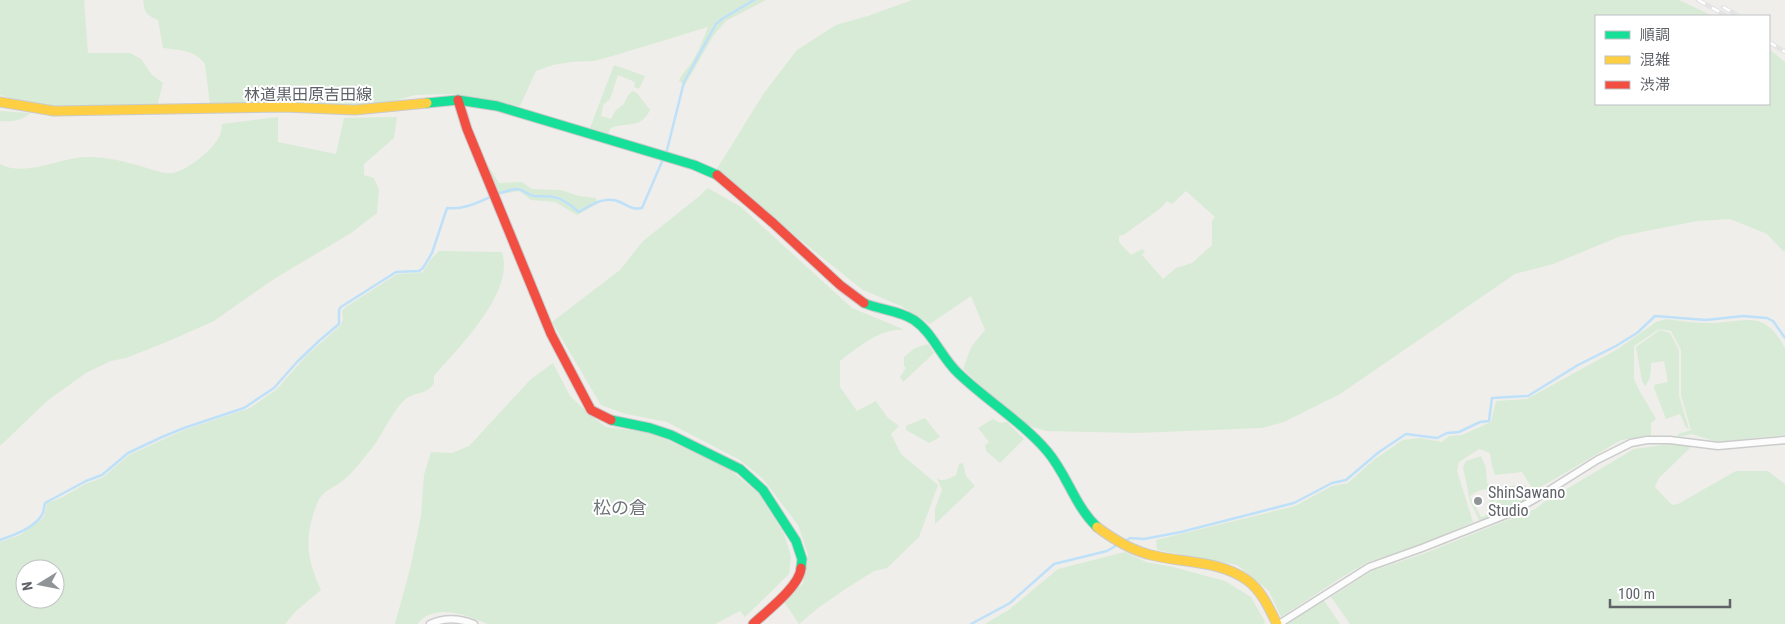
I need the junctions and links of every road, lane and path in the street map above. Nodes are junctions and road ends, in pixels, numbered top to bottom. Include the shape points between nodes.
1 (458, 100) junction
2 (0, 102) edge
3 (1785, 440) edge
4 (430, 624) edge
5 (474, 624) edge
6 (753, 624) edge
7 (1278, 624) edge

1 - 2 street, 林道黒田原吉田線 via 377,110 54,111
1 - 6 street via 470,138 551,334 591,410 608,420 671,435 740,469 763,490 796,541 802,559 801,574 793,586
1 - 7 street, 林道黒田原吉田線 via 497,106 713,173 856,299 909,317 922,327 956,371 1047,451 1080,507 1095,525 1132,550 1236,574 1258,590
3 - 7 street via 1718,446 1670,440 1631,443 1508,514 1369,567
4 - 5 street via 440,619 455,619

